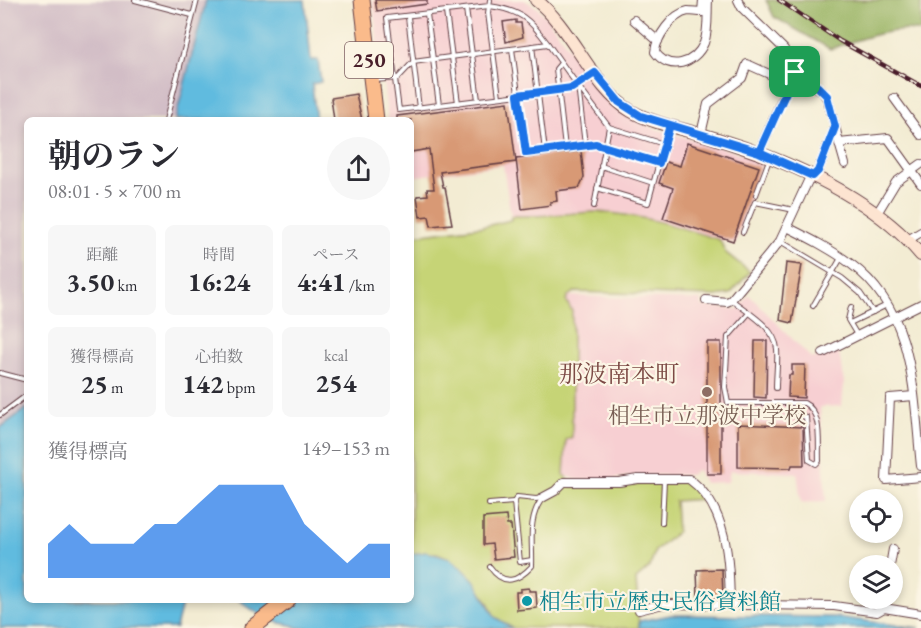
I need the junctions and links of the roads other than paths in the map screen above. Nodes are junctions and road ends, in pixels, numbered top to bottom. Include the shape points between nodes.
1 (135, 0) edge
2 (197, 0) edge
3 (354, 0) edge
4 (362, 0) edge
5 (490, 0) edge
6 (536, 0) edge
7 (703, 0) edge
8 (708, 0) edge
9 (738, 0) edge
10 (489, 6) junction
11 (466, 9) junction
12 (446, 12) junction
13 (427, 14) junction
14 (193, 15) junction
15 (408, 16) junction
16 (634, 20) dead end
17 (366, 37) junction
18 (658, 40) junction
19 (548, 44) junction
20 (532, 46) junction
21 (512, 49) junction
22 (492, 52) junction
23 (472, 54) junction
24 (453, 57) junction
25 (433, 59) junction
26 (413, 62) junction
27 (561, 63) junction
28 (795, 72) junction
29 (595, 73) junction
30 (394, 78) junction
31 (371, 81) junction
32 (789, 83) junction
33 (578, 86) junction
34 (558, 90) junction
35 (538, 93) junction
36 (518, 95) junction
37 (499, 97) junction
38 (894, 98) dead end
39 (478, 100) junction
40 (458, 103) junction
41 (439, 105) junction
42 (419, 108) junction
43 (167, 117) edge
44 (376, 117) edge
45 (670, 125) junction
46 (835, 126) junction
47 (609, 127) junction
48 (701, 134) junction
49 (921, 135) edge
50 (839, 143) junction
51 (664, 144) junction
52 (585, 145) junction
53 (605, 146) junction
54 (565, 148) junction
55 (545, 151) junction
56 (765, 154) junction
57 (659, 163) junction
58 (845, 164) dead end
59 (921, 164) edge
60 (601, 166) junction
61 (912, 170) junction
62 (813, 176) junction
63 (653, 183) junction
64 (921, 184) edge
65 (597, 188) junction
66 (756, 195) dead end
67 (594, 206) dead end
68 (795, 210) junction
69 (876, 215) junction
70 (787, 227) junction
71 (743, 232) dead end
72 (921, 232) edge
73 (908, 240) junction
74 (780, 241) junction
75 (921, 255) edge
76 (842, 257) junction
77 (833, 272) junction
78 (706, 300) dead end
79 (732, 300) junction
80 (888, 304) junction
81 (921, 304) edge
82 (813, 306) dead end
83 (851, 307) dead end
84 (873, 312) junction
85 (748, 313) junction
86 (896, 318) junction
87 (850, 323) junction
88 (857, 336) junction
89 (823, 353) dead end
90 (0, 373) edge
91 (24, 379) edge
92 (776, 388) dead end
93 (914, 396) junction
94 (24, 397) edge
95 (0, 415) edge
96 (798, 415) dead end
97 (921, 466) edge
98 (921, 477) edge
99 (664, 479) junction
100 (542, 498) junction
101 (514, 502) junction
102 (489, 504) dead end
103 (662, 523) dead end
104 (893, 549) dead end
105 (892, 555) edge
106 (532, 560) junction
107 (490, 567) dead end
108 (284, 603) edge
109 (730, 604) junction
110 (849, 608) edge
111 (856, 609) edge
112 (882, 609) edge
113 (890, 609) edge
114 (639, 610) dead end
115 (921, 614) edge
116 (252, 628) edge

1 - 14 lane
2 - 14 lane
3 - 17 highway, 250
4 - 17 highway, 250
5 - 10 lane
6 - 29 street via 554,16
7 - 18 street via 702,12 687,11 676,17
8 - 18 street via 704,43 693,58 668,64 655,52
9 - 28 street via 784,50 788,68
10 - 11 lane
10 - 19 lane via 520,13
10 - 22 lane
11 - 12 lane
11 - 23 lane
12 - 13 lane
12 - 24 lane
13 - 15 lane
13 - 25 lane
14 - 43 lane
15 - 26 lane
15 - 30 lane via 387,18
16 - 18 street
17 - 31 highway, 250
19 - 20 lane
19 - 27 lane
20 - 21 lane
20 - 35 lane
21 - 22 lane
21 - 36 lane
22 - 23 lane
22 - 37 lane
23 - 24 lane
23 - 39 lane
24 - 25 lane
24 - 40 lane
25 - 26 lane
25 - 41 lane
26 - 30 lane
26 - 42 lane
27 - 33 lane
27 - 34 lane via 556,69
28 - 32 street
28 - 46 street via 827,96
29 - 33 lane
29 - 45 street via 630,110
30 - 31 lane
30 - 42 lane via 399,110
31 - 44 highway, 250
32 - 48 street via 747,64 742,78 708,104
32 - 56 street
33 - 34 lane
33 - 47 lane
33 - 52 lane
34 - 35 lane
34 - 54 lane
35 - 36 lane
35 - 55 lane
36 - 37 lane
36 - 55 lane via 526,153
37 - 39 lane
38 - 49 street
39 - 40 lane
40 - 41 lane
41 - 42 lane
45 - 48 street
45 - 51 lane
46 - 50 street
46 - 62 street
47 - 51 lane
47 - 53 lane
48 - 56 street
50 - 58 street
50 - 61 street via 888,138
51 - 57 lane
52 - 53 lane
52 - 54 lane
53 - 57 lane
53 - 60 lane
54 - 55 lane
56 - 62 street
56 - 66 lane
57 - 63 lane
59 - 61 street
60 - 63 lane
60 - 65 lane
61 - 64 street
61 - 69 street via 896,182
62 - 68 street
62 - 69 street
63 - 65 lane via 648,202
65 - 67 lane
68 - 70 street
68 - 71 lane via 755,202
69 - 73 street
70 - 74 street
70 - 76 street
72 - 73 street
73 - 75 street
74 - 77 lane
74 - 79 street
76 - 77 lane
76 - 80 street via 870,281
77 - 82 lane
77 - 84 lane via 851,284
78 - 79 street
79 - 85 lane
80 - 84 lane
80 - 86 street
81 - 86 street
83 - 87 lane
84 - 87 lane
85 - 92 lane via 774,337
85 - 96 lane via 728,337 728,403 809,405 817,418 816,464 809,460 806,417
86 - 88 street
86 - 93 street via 908,353
87 - 88 lane
88 - 89 street
90 - 91 lane
93 - 97 street
93 - 98 street via 890,398 886,480
94 - 95 lane
99 - 100 street via 564,482
99 - 103 lane
99 - 109 street via 689,479 715,512 727,548
100 - 101 lane via 518,497
100 - 106 lane via 532,520
101 - 102 lane
101 - 106 lane via 520,562
104 - 105 street
106 - 107 lane via 532,566 520,578 502,579
108 - 116 highway
109 - 110 street
109 - 114 street via 663,604
111 - 112 street
113 - 115 street

